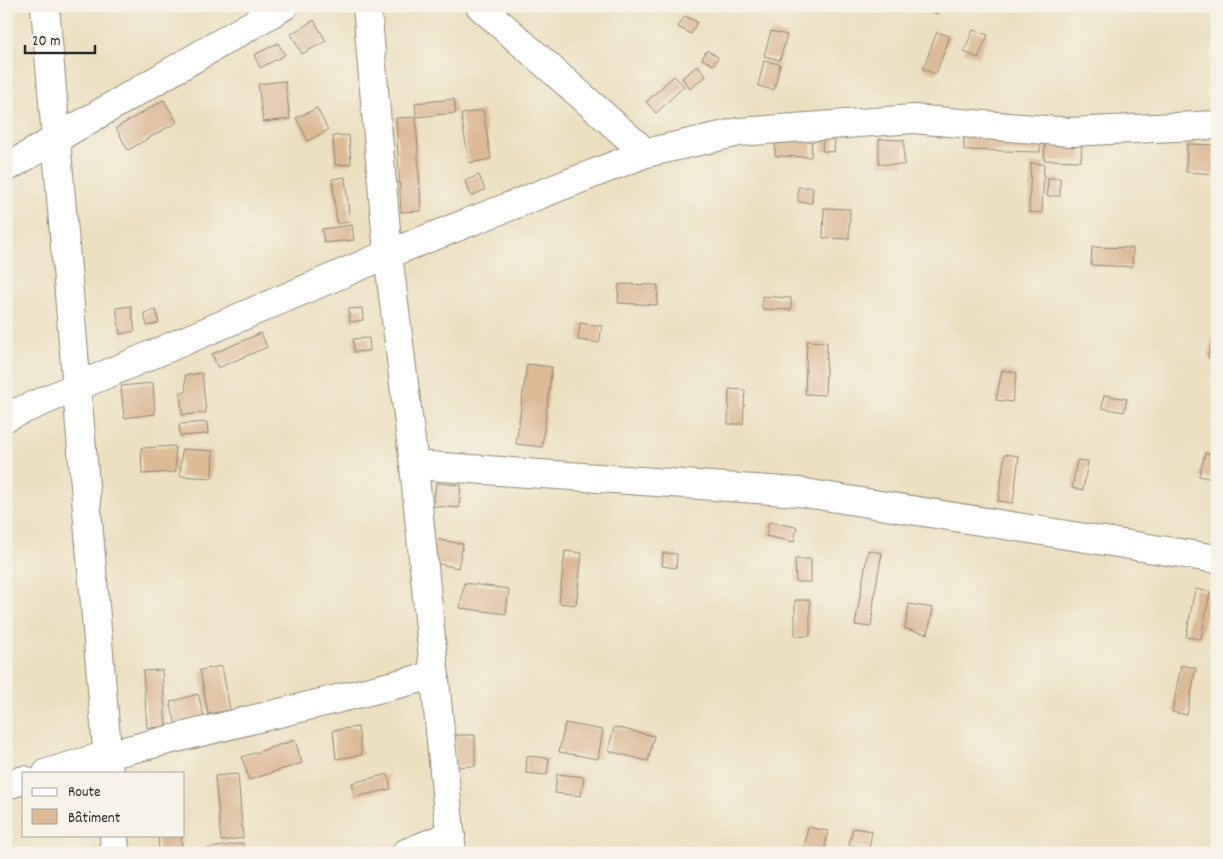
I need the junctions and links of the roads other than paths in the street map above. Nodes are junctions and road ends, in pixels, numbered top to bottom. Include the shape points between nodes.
1 (46, 6) edge
2 (284, 6) edge
3 (367, 6) edge
4 (480, 6) edge
5 (1217, 124) edge
6 (56, 137) junction
7 (646, 153) junction
8 (6, 168) edge
9 (388, 254) junction
10 (77, 386) junction
11 (6, 417) edge
12 (414, 466) junction
13 (1217, 559) edge
14 (435, 675) junction
15 (108, 764) edge
16 (54, 772) edge
17 (22, 781) edge
18 (6, 785) edge
19 (114, 836) edge
20 (451, 844) edge
21 (115, 853) edge
22 (406, 853) edge

1 - 6 street
2 - 6 street
3 - 9 street
4 - 7 street
5 - 7 street via 1070,132 913,119 739,132
6 - 8 street
6 - 10 street
7 - 9 street
9 - 10 street
9 - 12 street
10 - 11 street
10 - 15 street
12 - 13 street via 799,492
12 - 14 street
14 - 15 street
14 - 20 street
15 - 16 street
17 - 18 street
19 - 21 street
20 - 22 street

